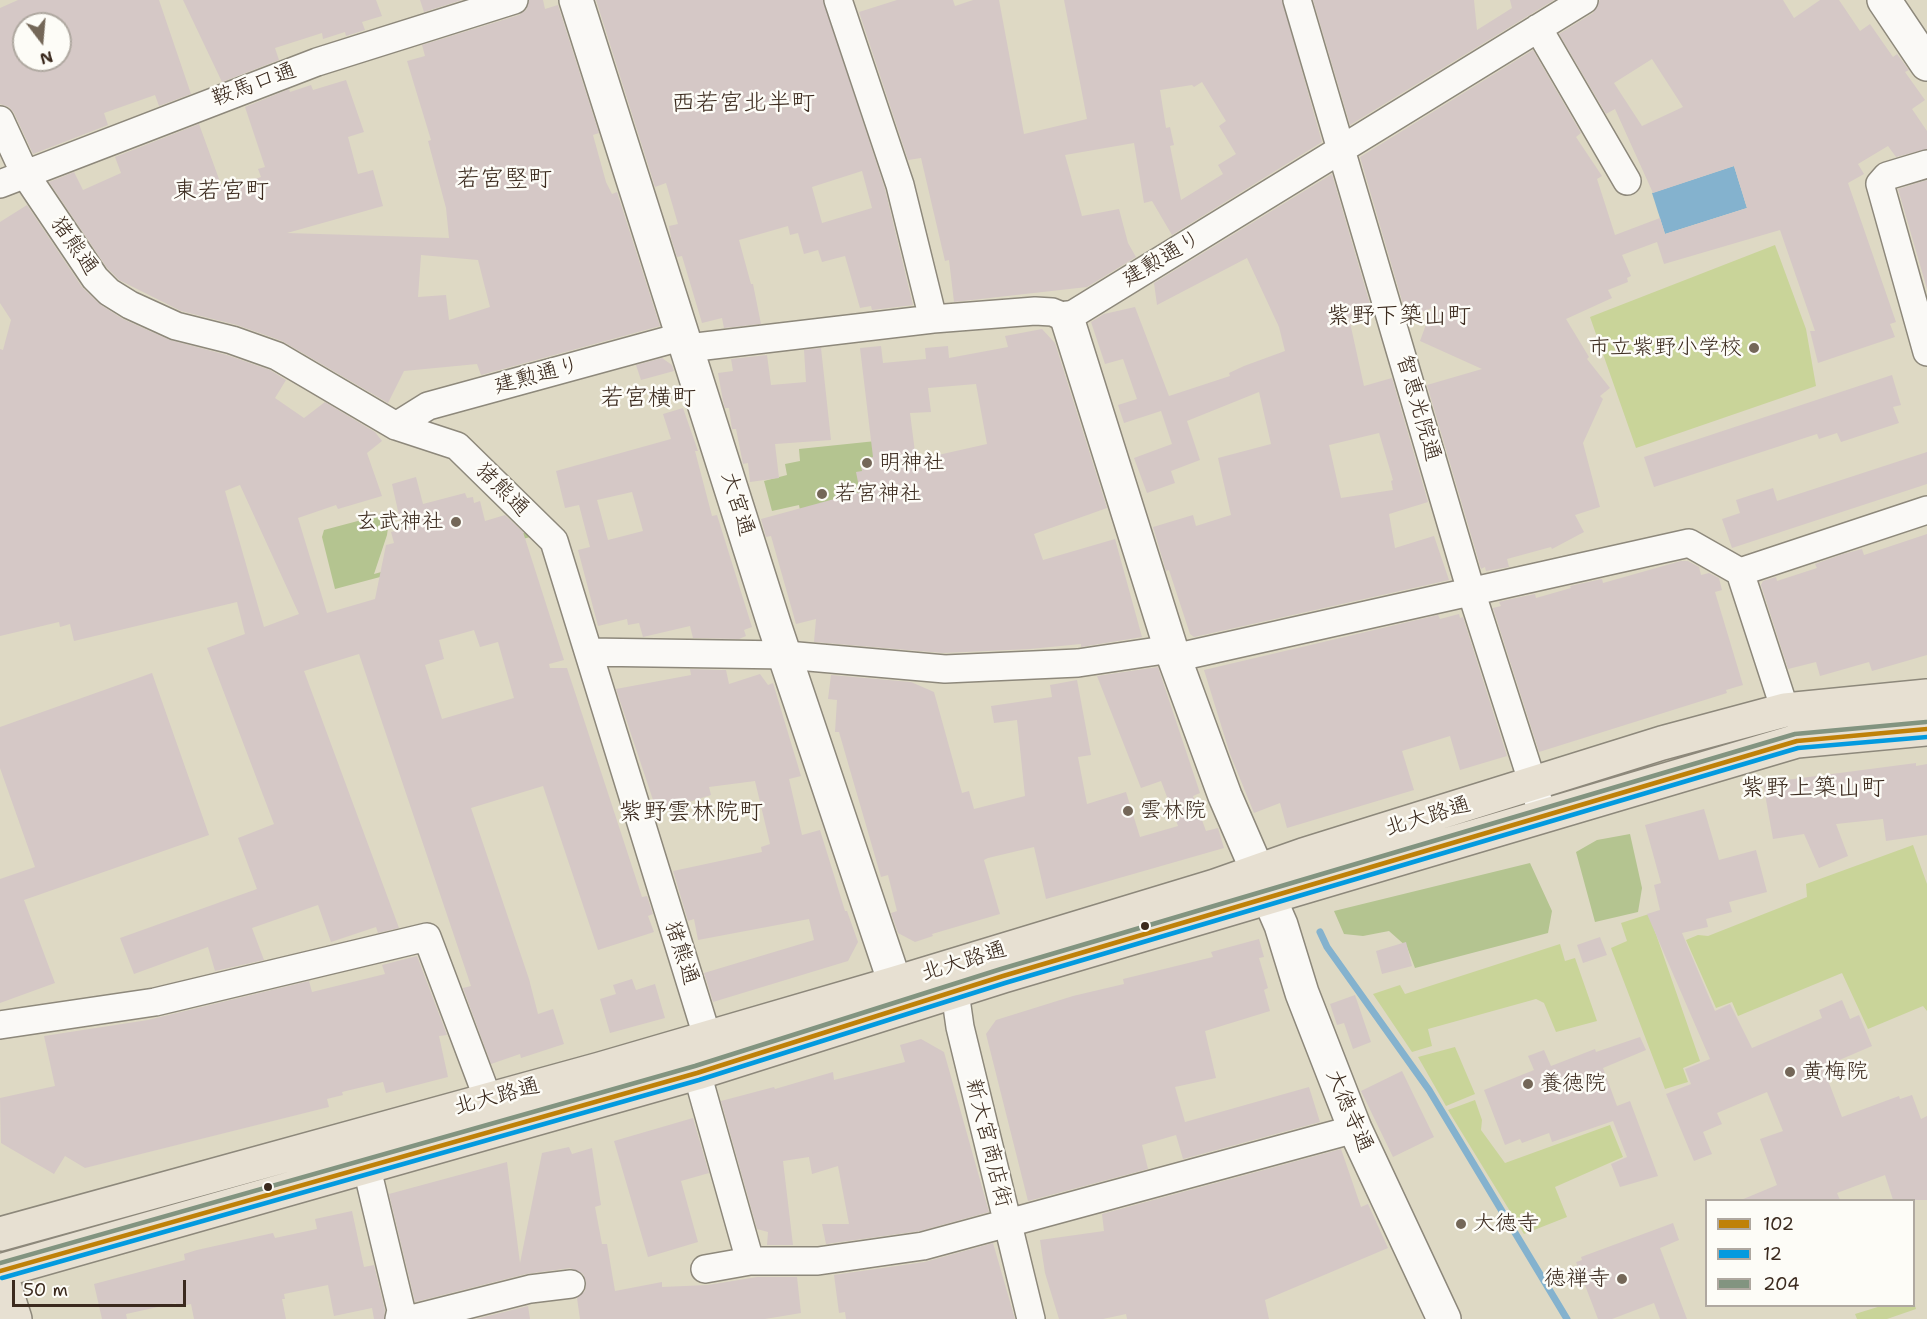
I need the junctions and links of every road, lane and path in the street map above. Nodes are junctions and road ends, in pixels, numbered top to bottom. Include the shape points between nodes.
1 (514, 0) edge
2 (576, 0) edge
3 (838, 0) edge
4 (1297, 0) edge
5 (1584, 0) edge
6 (1884, 0) edge
7 (1538, 28) junction
8 (1927, 64) edge
9 (0, 120) edge
10 (1341, 150) junction
11 (1927, 164) edge
12 (25, 174) junction
13 (1627, 181) dead end
14 (0, 184) edge
15 (1067, 318) junction
16 (933, 319) junction
17 (686, 342) junction
18 (1927, 352) edge
19 (396, 426) junction
20 (1927, 510) edge
21 (1740, 572) junction
22 (1471, 591) junction
23 (589, 652) junction
24 (1172, 653) junction
25 (786, 656) junction
26 (1927, 696) edge
27 (1785, 711) junction
28 (1927, 729) edge
29 (1538, 800) junction
30 (1263, 884) junction
31 (951, 979) junction
32 (899, 995) junction
33 (0, 1024) edge
34 (707, 1036) junction
35 (697, 1073) junction
36 (488, 1099) junction
37 (1355, 1129) junction
38 (358, 1134) junction
39 (368, 1167) junction
40 (1008, 1225) junction
41 (0, 1234) edge
42 (750, 1261) junction
43 (705, 1269) dead end
44 (0, 1271) edge
45 (571, 1284) dead end
46 (15, 1319) edge
47 (399, 1319) edge
48 (411, 1319) edge
49 (1031, 1319) edge
50 (1444, 1319) edge

1 - 12 street, 鞍馬口通 via 317,62
2 - 17 street, 大宮通
3 - 16 street via 900,185
4 - 10 street, 智恵光院通
5 - 7 street, 建勲通り
6 - 8 street
7 - 10 street, 建勲通り
7 - 13 street
9 - 12 street, 猪熊通
10 - 15 street, 建勲通り
10 - 22 street, 智恵光院通
11 - 18 street via 1887,176 1880,184
12 - 14 street, 鞍馬口通
12 - 19 street, 猪熊通 via 95,278 119,298 176,326 277,356
15 - 16 street, 建勲通り via 1035,311
15 - 24 street, 大徳寺通
16 - 17 street, 建勲通り
17 - 19 street, 建勲通り via 428,406
17 - 25 street, 大宮通
19 - 23 street, 猪熊通 via 457,446 554,541
20 - 21 street
21 - 22 street via 1689,543
21 - 27 street
22 - 24 street
22 - 29 street, 智恵光院通
23 - 25 street
23 - 34 street, 猪熊通
24 - 25 street via 1078,663 945,669
24 - 30 street, 大徳寺通 via 1225,796
25 - 32 street, 大宮通
26 - 27 main road, 北大路通
27 - 29 main road, 北大路通 via 1662,743
28 - 29 main road, 北大路通 via 1797,741
29 - 30 main road, 北大路通
30 - 31 main road, 北大路通
30 - 37 street, 大徳寺通
31 - 32 main road, 北大路通
31 - 40 street, 新大宮商店街
32 - 34 main road, 北大路通
32 - 35 main road, 北大路通
33 - 36 street via 155,1002 427,937
34 - 36 main road, 北大路通 via 600,1070
35 - 39 main road, 北大路通
35 - 42 street
36 - 38 main road, 北大路通
37 - 40 street
37 - 50 street, 大徳寺通
38 - 39 street
38 - 41 main road, 北大路通
39 - 44 main road, 北大路通
39 - 47 street via 401,1310
40 - 42 street via 923,1246 843,1259
40 - 49 street, 新大宮商店街
42 - 43 street
44 - 46 main road
45 - 48 street via 530,1289

